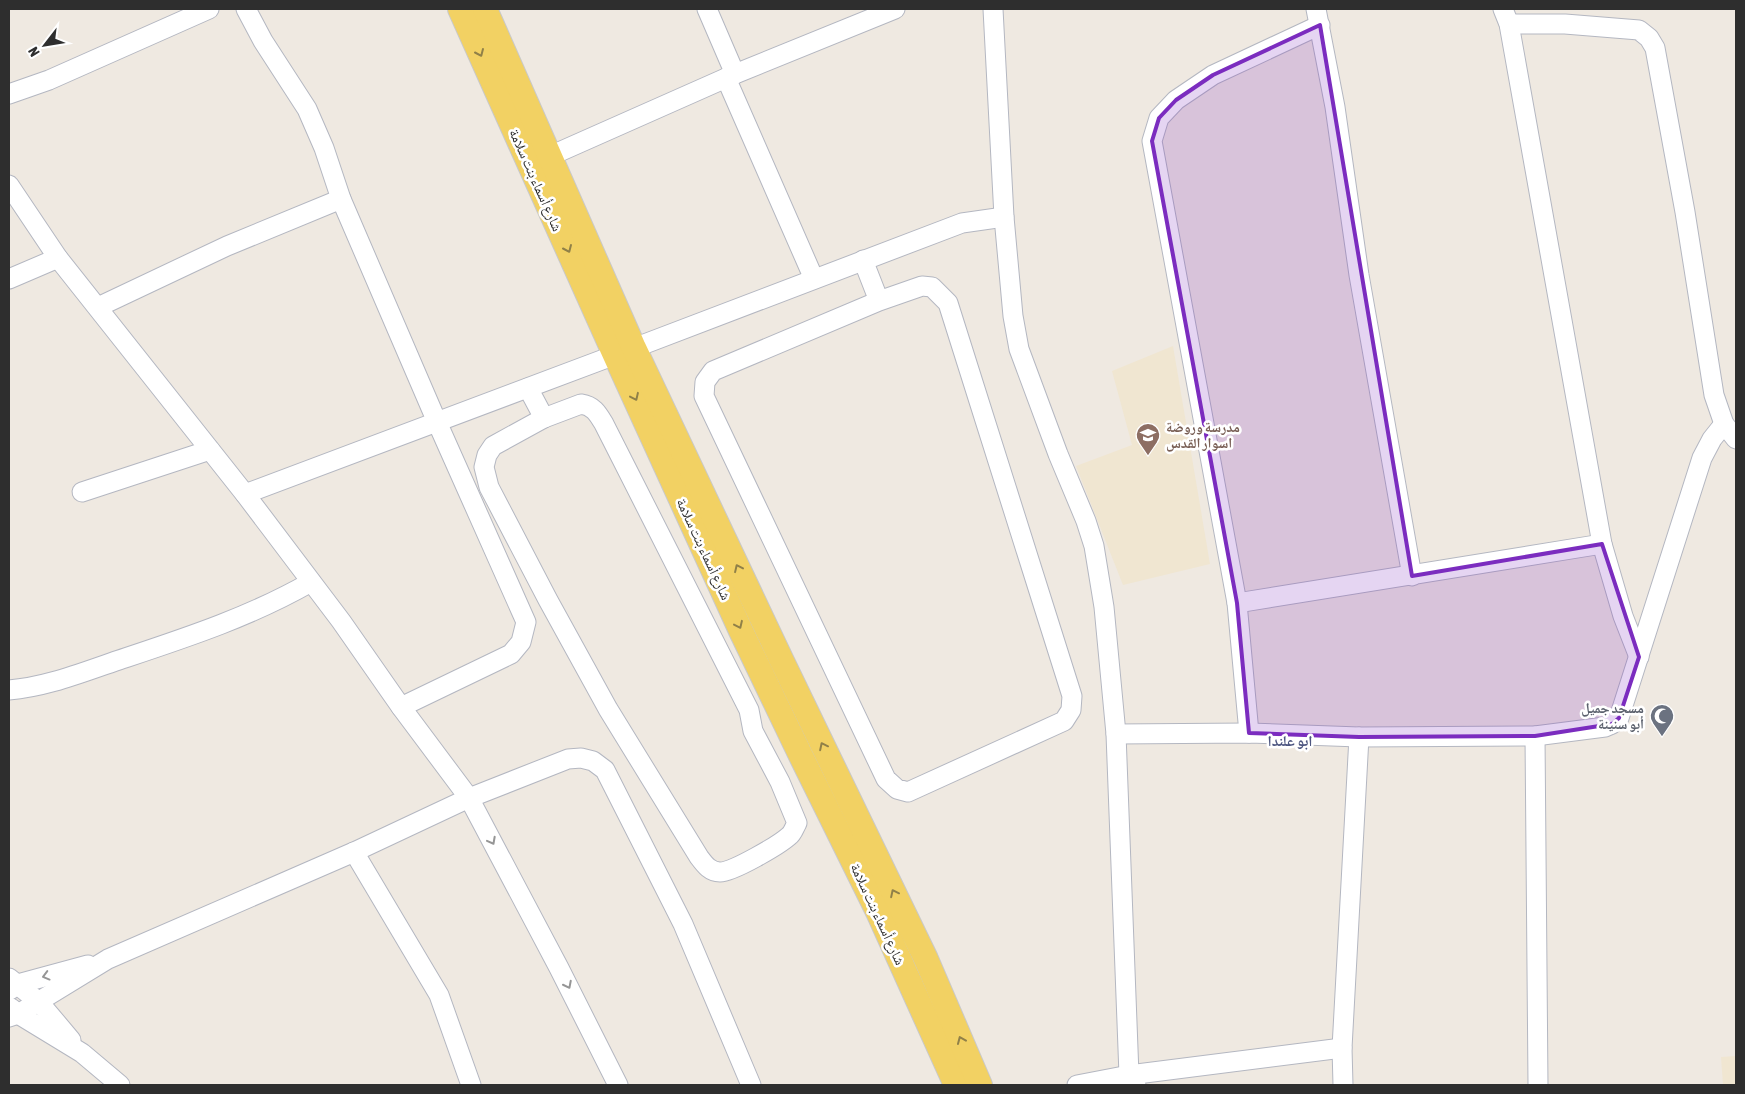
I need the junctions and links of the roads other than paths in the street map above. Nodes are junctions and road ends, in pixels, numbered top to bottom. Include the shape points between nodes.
1 (209, 9) edge
2 (246, 9) edge
3 (460, 9) edge
4 (485, 9) edge
5 (707, 9) edge
6 (993, 9) edge
7 (884, 11) edge
8 (1506, 16) edge
9 (1318, 17) edge
10 (731, 76) junction
11 (9, 94) edge
12 (550, 156) junction
13 (9, 185) edge
14 (341, 199) junction
15 (1004, 217) junction
16 (58, 258) junction
17 (863, 260) junction
18 (9, 279) edge
19 (814, 280) junction
20 (879, 301) junction
21 (98, 307) junction
22 (625, 352) junction
23 (528, 388) junction
24 (544, 418) junction
25 (437, 422) junction
26 (1724, 424) junction
27 (1736, 439) edge
28 (210, 450) junction
29 (82, 492) dead end
30 (245, 494) junction
31 (1602, 544) junction
32 (1412, 576) junction
33 (311, 582) junction
34 (1237, 604) junction
35 (1639, 658) junction
36 (9, 690) edge
37 (402, 707) junction
38 (1249, 733) junction
39 (1116, 734) junction
40 (1535, 736) junction
41 (1359, 737) junction
42 (469, 798) junction
43 (354, 852) junction
44 (108, 959) junction
45 (12, 984) edge
46 (39, 1002) junction
47 (12, 1012) edge
48 (1342, 1048) junction
49 (82, 1053) junction
50 (1133, 1080) edge
51 (120, 1085) edge
52 (471, 1085) edge
53 (618, 1085) edge
54 (751, 1085) edge
55 (956, 1085) edge
56 (980, 1085) edge
57 (1077, 1085) edge
58 (1343, 1085) edge
59 (1538, 1085) edge

1 - 11 street via 49,80
2 - 14 street via 307,109
3 -> 22 main road, شارع أسماء بنت سلامة
4 - 12 main road, شارع أسماء بنت سلامة
5 - 10 street
6 - 15 street
7 - 10 street
8 - 26 street via 1639,30 1656,48 1714,395
8 - 31 street
9 - 32 street via 1335,107 1365,314
9 - 34 street via 1213,75 1176,100 1159,118 1152,140
10 - 12 street
10 - 19 street
12 - 22 main road, شارع أسماء بنت سلامة
13 - 16 street
14 - 21 street via 227,246
14 - 25 street
15 - 17 street via 962,223
15 - 39 street via 1019,349 1094,546 1104,607
16 - 18 street
16 - 21 street
17 - 19 street
17 - 20 street
19 - 22 street
20 - 20 street via 922,286 932,287 948,303 1072,696 1071,710 1064,721 908,792 897,789 886,779 704,396 705,382 713,370
21 - 28 street
22 - 23 street
22 -> 55 main road, شارع أسماء بنت سلامة via 758,666 878,912
56 -> 22 main road, شارع أسماء بنت سلامة via 926,959 781,659
23 - 24 street
23 - 25 street
24 - 24 street via 582,404 594,409 749,710 753,731 797,823 782,842 750,860 722,872 706,867 699,858 629,744 489,488 484,467 493,446
25 - 30 street
25 - 37 street via 526,622 525,632 511,654
26 - 27 street
26 - 35 street via 1702,458
28 - 29 street
28 - 30 street
30 - 33 street
31 - 32 street
31 - 35 street
32 - 34 street
33 - 36 street via 260,609 209,630 40,686
33 - 37 street
34 - 38 street
35 - 40 street via 1619,718 1612,724
37 - 42 street
38 - 39 street
38 - 41 street
39 - 50 street
40 - 41 street
40 - 59 street
41 - 48 street
42 - 43 street
42 -> 53 street
42 - 54 street via 568,759 593,761 605,770 683,924
43 - 44 street
43 - 52 street via 438,995
44 -> 45 street
44 - 46 street
45 - 46 street
46 - 47 street
46 - 49 street
47 - 49 street
48 - 50 street
48 - 58 street
49 - 51 street
50 - 57 street

